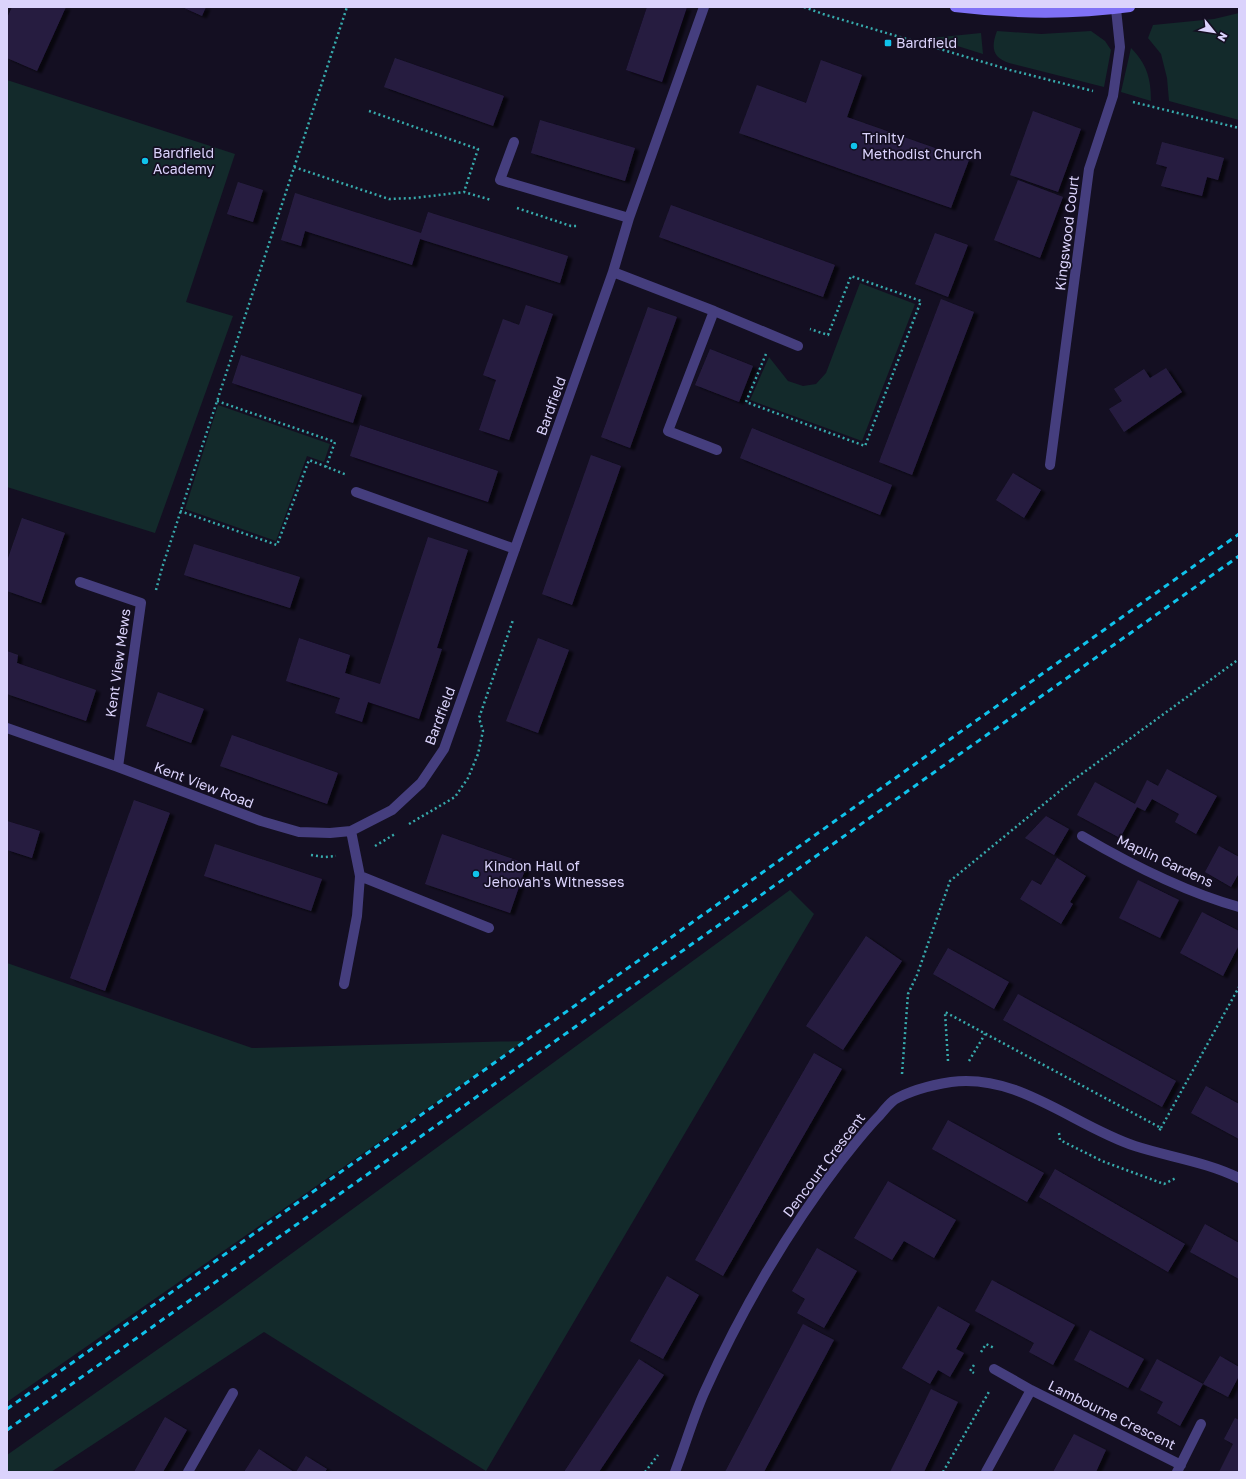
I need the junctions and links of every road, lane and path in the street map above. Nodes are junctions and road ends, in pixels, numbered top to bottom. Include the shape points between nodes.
1 (347, 7) edge
2 (704, 7) edge
3 (804, 7) edge
4 (955, 7) edge
5 (1130, 7) edge
6 (1116, 9) junction
7 (1034, 10) edge
8 (1113, 96) junction
9 (369, 111) dead end
10 (1239, 128) edge
11 (514, 142) dead end
12 (294, 167) junction
13 (464, 192) junction
14 (496, 201) dead end
15 (511, 206) dead end
16 (629, 218) junction
17 (580, 225) dead end
18 (613, 272) junction
19 (714, 311) junction
20 (798, 346) dead end
21 (217, 401) junction
22 (717, 450) dead end
23 (1050, 465) dead end
24 (326, 467) junction
25 (354, 478) dead end
26 (356, 492) dead end
27 (180, 511) junction
28 (515, 549) junction
29 (80, 582) dead end
30 (155, 596) dead end
31 (1239, 659) edge
32 (7, 728) edge
33 (118, 767) junction
34 (392, 810) joint
35 (351, 831) junction
36 (1082, 836) dead end
37 (360, 876) junction
38 (1239, 907) edge
39 (489, 928) dead end
40 (344, 984) dead end
41 (1239, 987) edge
42 (986, 1034) junction
43 (966, 1067) dead end
44 (948, 1068) dead end
45 (902, 1081) dead end
46 (1161, 1128) junction
47 (1058, 1133) dead end
48 (1156, 1138) dead end
49 (1181, 1176) dead end
50 (1239, 1178) edge
51 (994, 1369) dead end
52 (1031, 1390) junction
53 (233, 1392) dead end
54 (1201, 1424) dead end
55 (662, 1449) dead end
56 (1179, 1468) edge
57 (188, 1472) edge
58 (645, 1472) edge
59 (675, 1472) edge
60 (986, 1472) edge

1 - 12 path
2 - 16 street, Bardfield
3 - 8 path via 1010,70
4 - 7 main road
5 - 6 main road
6 - 7 main road via 1063,13
6 - 8 street, Kingswood Court via 1120,47
8 - 10 path
8 - 23 street, Kingswood Court via 1089,169
9 - 13 path via 478,149
11 - 16 street via 500,180
12 - 13 path via 389,198
12 - 21 path
13 - 14 path
15 - 17 path via 570,226
16 - 18 street, Bardfield
18 - 19 street
18 - 28 street, Bardfield
19 - 20 street
19 - 22 street via 668,431
21 - 24 path via 335,442
21 - 27 path
24 - 25 path
24 - 27 path via 308,460 277,545
26 - 28 street
27 - 30 path
28 - 34 street, Bardfield via 444,749 421,783
29 - 33 street, Kent View Mews via 141,603
31 - 45 path via 1072,781 950,881 908,994
32 - 33 street, Kent View Road
33 - 35 street, Kent View Road via 261,821 299,832
34 - 35 street, Kent View Road
35 - 37 street
36 - 38 street, Maplin Gardens via 1125,861 1208,897
37 - 39 street
37 - 40 street via 357,916
41 - 46 path
42 - 43 path
42 - 44 path via 945,1012
42 - 46 path
46 - 48 path
47 - 49 path via 1060,1140 1102,1161 1164,1184
50 - 59 street, Dencourt Crescent via 1134,1146 1016,1090 983,1082 953,1082 919,1089 893,1101 864,1131 818,1193 751,1298 703,1395
51 - 52 street, Lambourne Crescent
52 - 56 street, Lambourne Crescent
52 - 60 street, Lambourne Crescent
53 - 57 street
54 - 56 street, Lambourne Crescent
55 - 58 path

